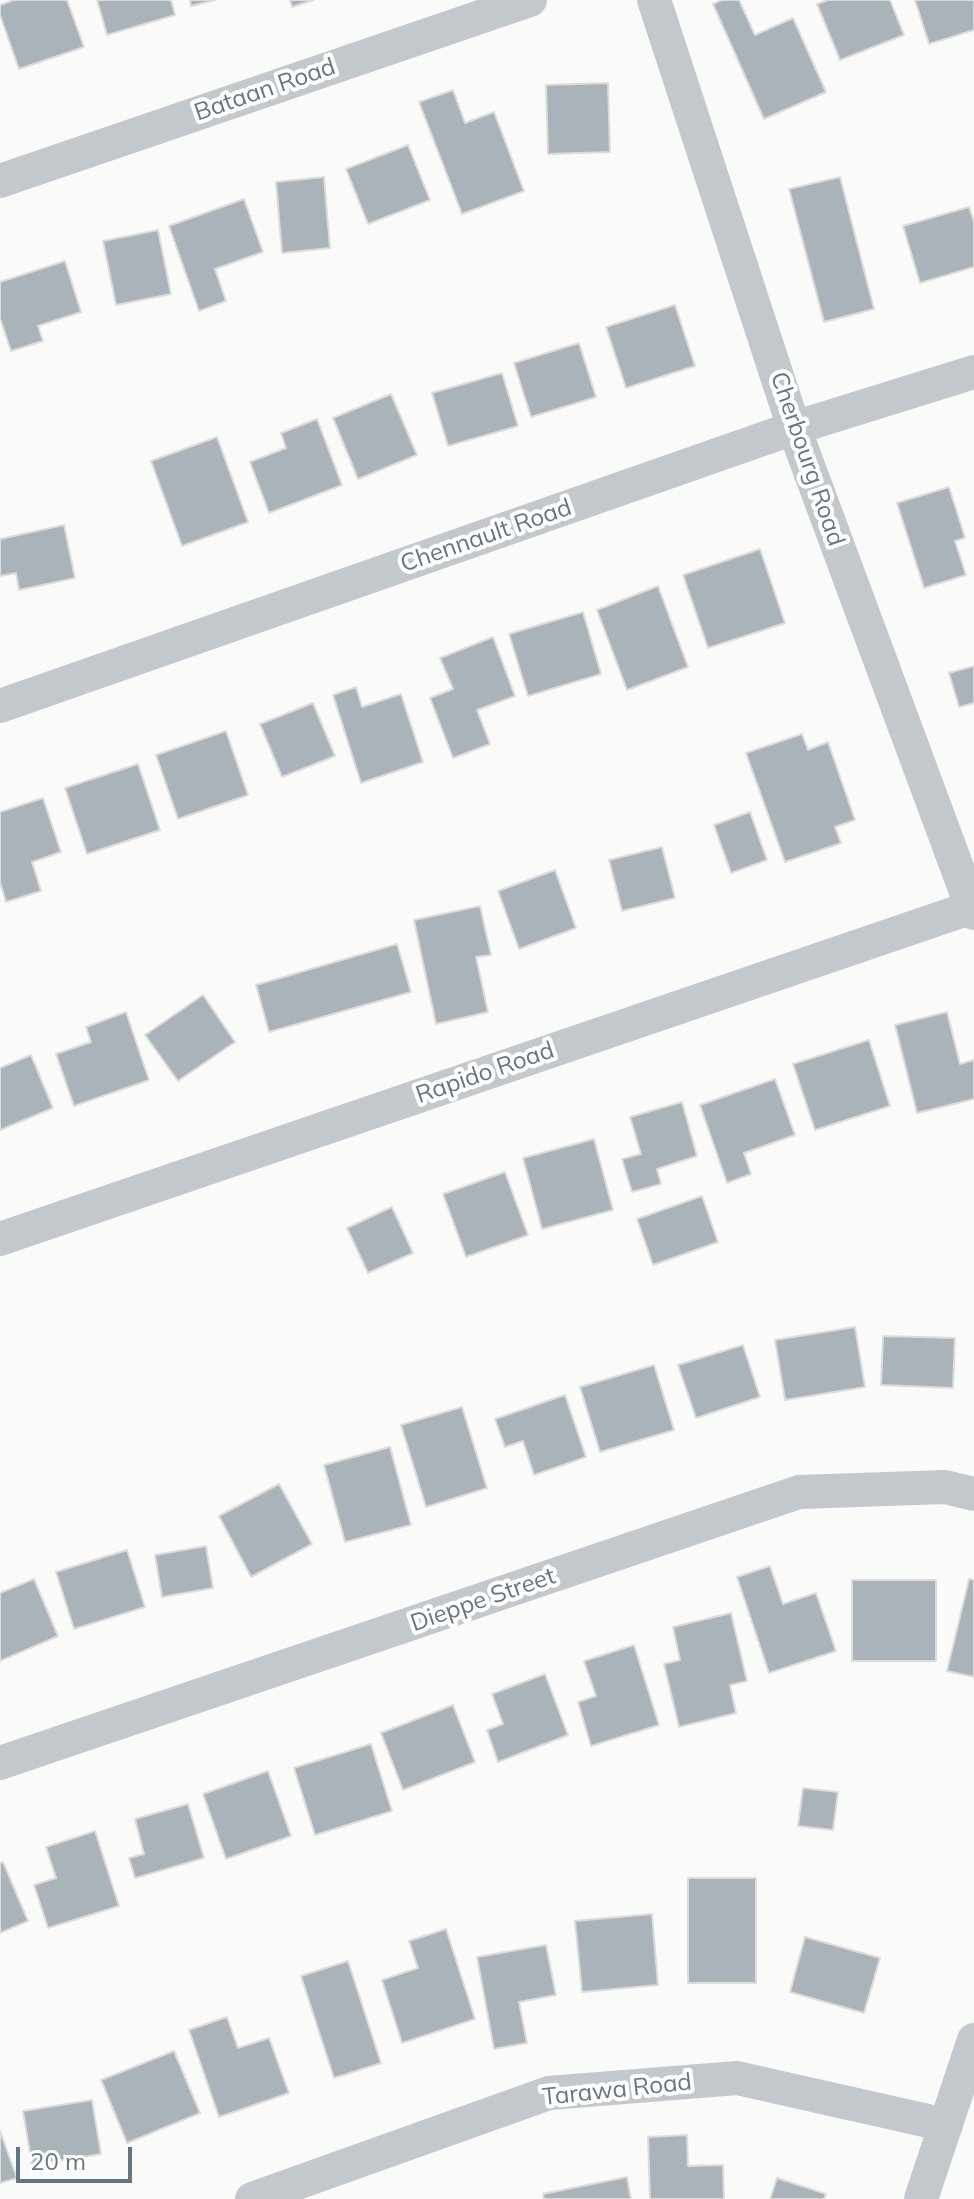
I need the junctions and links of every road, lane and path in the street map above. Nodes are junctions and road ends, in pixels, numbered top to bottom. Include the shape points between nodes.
1 (530, 0) edge
2 (654, 0) edge
3 (0, 181) edge
4 (974, 372) edge
5 (794, 428) junction
6 (0, 706) edge
7 (972, 910) edge
8 (0, 1239) edge
9 (974, 1494) edge
10 (0, 1763) edge
11 (974, 2040) edge
12 (946, 2125) junction
13 (252, 2199) edge
14 (921, 2199) edge

1 - 3 street, Bataan Road
2 - 5 street, Cherbourg Road
4 - 5 street, Chennault Road
5 - 6 street, Chennault Road
5 - 7 street, Cherbourg Road
7 - 8 street, Rapido Road
9 - 10 street, Dieppe Street via 945,1487 799,1492
11 - 12 street
12 - 13 street, Tarawa Road via 737,2078 549,2093
12 - 14 street

